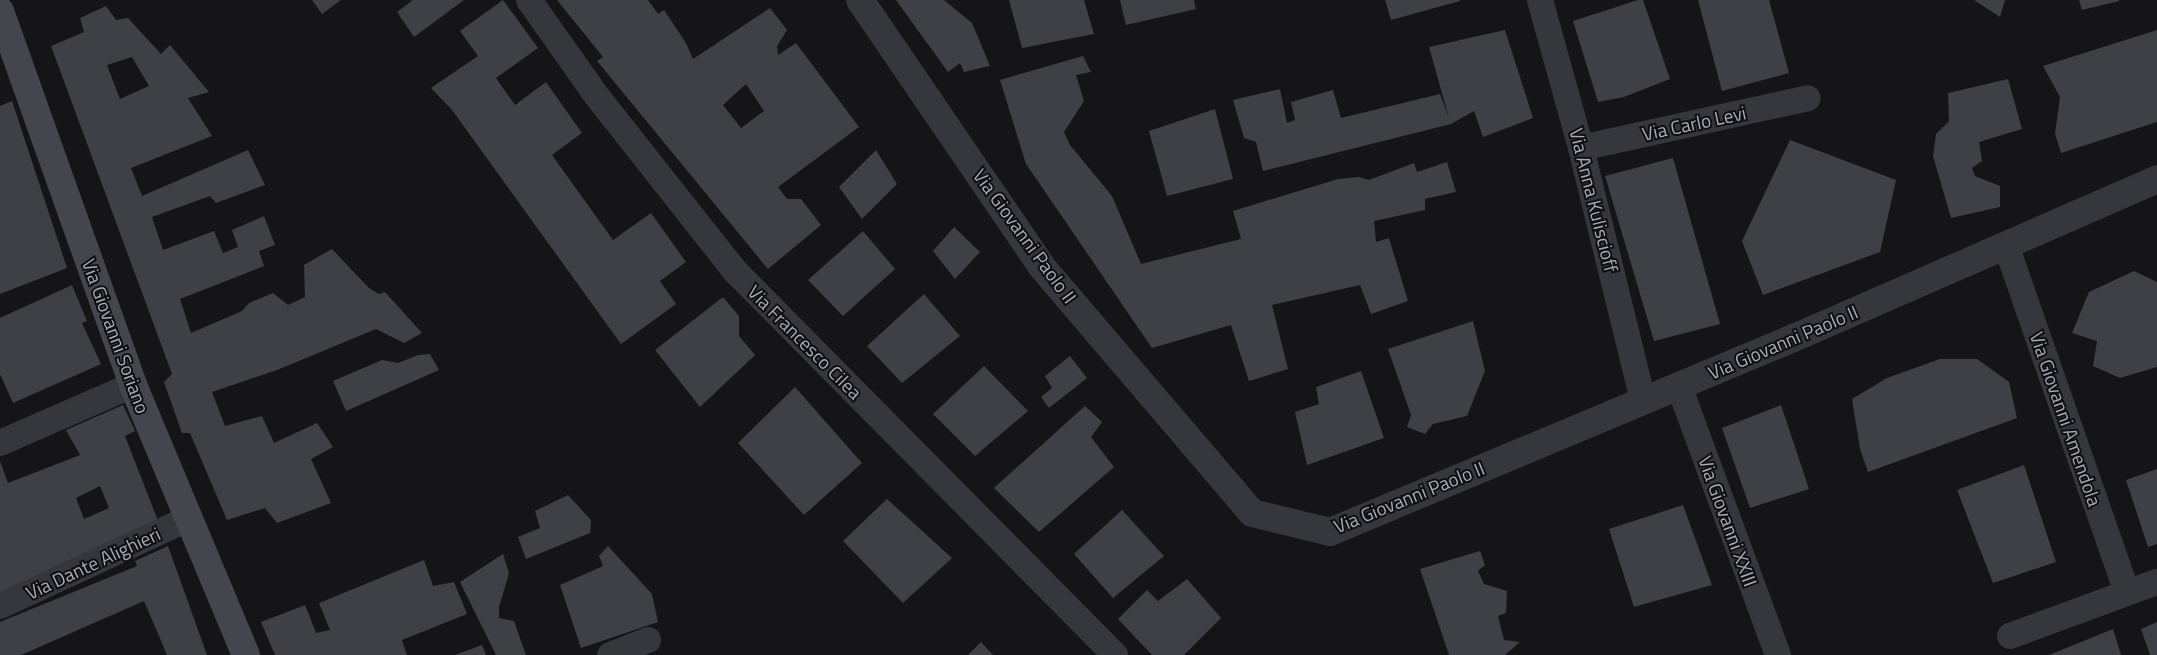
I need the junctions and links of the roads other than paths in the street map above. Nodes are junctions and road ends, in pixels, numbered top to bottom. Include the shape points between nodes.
1 (529, 0) edge
2 (860, 0) edge
3 (1540, 0) edge
4 (0, 11) edge
5 (1808, 98) dead end
6 (1581, 148) junction
7 (2157, 179) edge
8 (2006, 245) junction
9 (133, 385) junction
10 (1679, 386) junction
11 (1643, 401) junction
12 (0, 443) edge
13 (186, 519) junction
14 (2157, 582) edge
15 (2127, 592) junction
16 (0, 606) edge
17 (2010, 636) dead end
18 (648, 640) dead end
19 (246, 655) edge
20 (610, 655) edge
21 (1115, 655) edge
22 (1778, 655) edge

1 - 21 street, Via Francesco Cilea via 596,95 736,272
2 - 11 street, Via Giovanni Paolo II via 1042,267 1252,513 1330,532
3 - 6 street, Via Anna Kuliscioff
4 - 9 main road, Via Giovanni Soriano
5 - 6 street, Via Carlo Levi
6 - 11 street, Via Anna Kuliscioff
7 - 8 street, Via Giovanni Paolo II
8 - 10 street, Via Giovanni Paolo II
8 - 15 street, Via Giovanni Amendola
9 - 12 street
9 - 13 main road, Via Giovanni Soriano
10 - 11 street, Via Giovanni Paolo II
10 - 22 street, Via Giovanni XXIII
13 - 16 street, Via Dante Alighieri
13 - 19 main road, Via Giovanni Soriano
14 - 15 street
15 - 17 street
18 - 20 street

